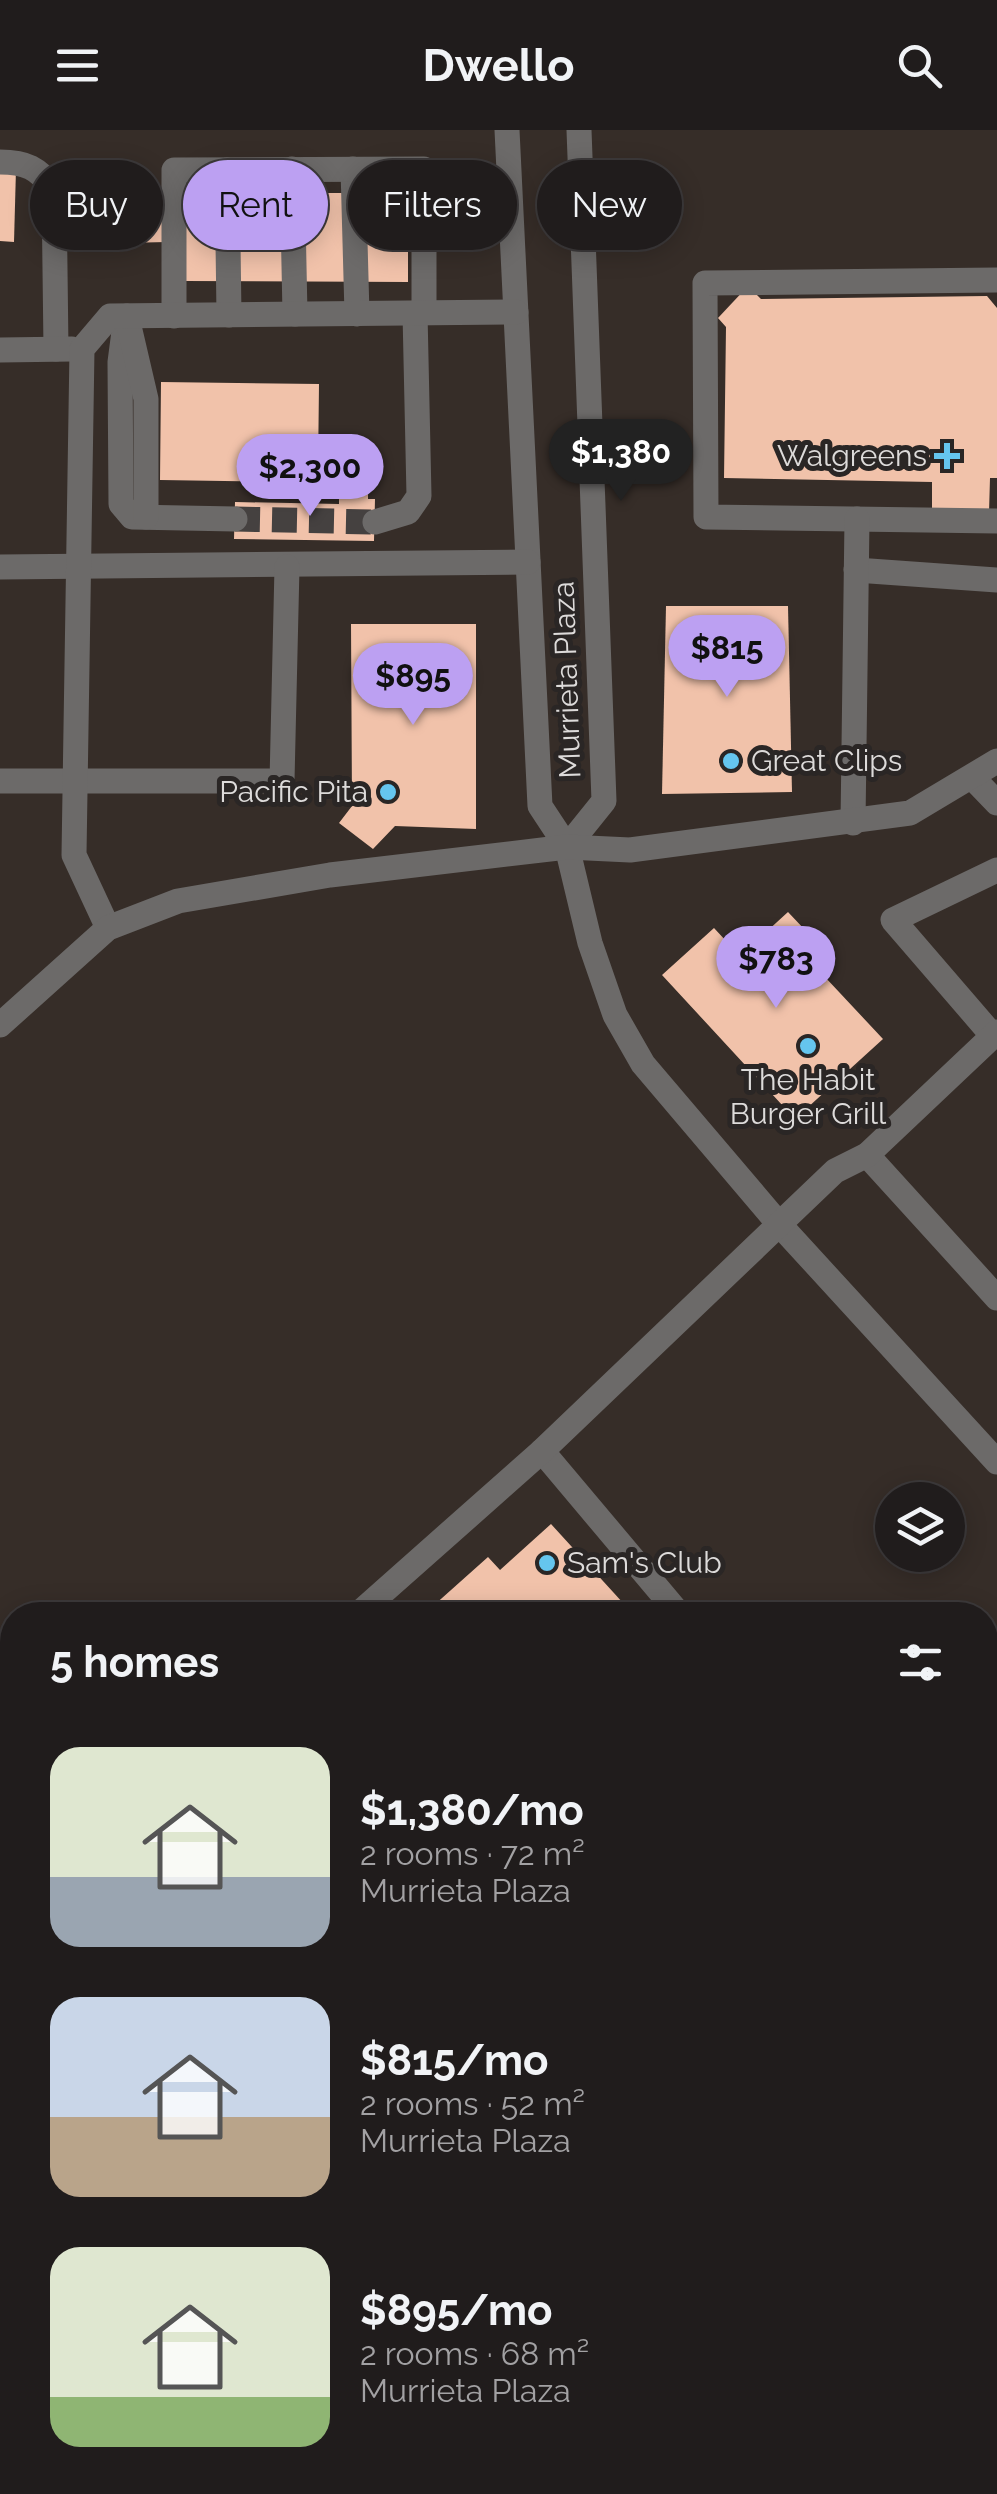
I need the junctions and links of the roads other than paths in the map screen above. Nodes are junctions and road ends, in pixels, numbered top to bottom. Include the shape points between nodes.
1 (506, 130) edge
2 (579, 130) edge
3 (0, 162) edge
4 (183, 170) edge
5 (228, 250) edge
6 (294, 250) edge
7 (355, 250) edge
8 (422, 250) edge
9 (997, 280) edge
10 (516, 312) junction
11 (420, 313) junction
12 (295, 314) junction
13 (357, 314) junction
14 (229, 315) junction
15 (126, 316) junction
16 (174, 316) junction
17 (0, 350) edge
18 (69, 350) junction
19 (235, 519) tunnel mouth
20 (857, 519) junction
21 (997, 521) edge
22 (375, 522) tunnel mouth
23 (528, 562) junction
24 (0, 567) edge
25 (80, 567) junction
26 (287, 567) junction
27 (856, 570) junction
28 (997, 580) edge
29 (997, 761) edge
30 (972, 777) junction
31 (0, 781) edge
32 (76, 781) junction
33 (997, 802) edge
34 (853, 823) junction
35 (567, 847) junction
36 (997, 870) edge
37 (108, 928) junction
38 (0, 1026) edge
39 (995, 1034) edge
40 (866, 1155) junction
41 (778, 1224) junction
42 (997, 1298) edge
43 (542, 1451) junction
44 (997, 1462) edge
45 (372, 1602) edge
46 (669, 1602) edge

1 - 10 street, Murrieta Plaza
2 - 35 street, Murrieta Plaza via 604,801
3 - 18 street via 41,171 54,189
4 - 16 street via 174,170
5 - 14 street
6 - 12 street
7 - 13 street
8 - 11 street
9 - 20 street via 705,283 706,517
10 - 11 street
10 - 23 street, Murrieta Plaza
11 - 13 street
11 - 22 street via 419,496 408,512
12 - 13 street
12 - 14 street
14 - 16 street
15 - 16 street
15 - 18 street via 110,316
15 - 19 street via 146,399 146,517
17 - 18 street
18 - 25 street
20 - 21 street
20 - 27 street
23 - 26 street
23 - 35 street, Murrieta Plaza via 540,806
24 - 25 street
25 - 26 street
25 - 32 street
26 - 32 street via 282,781
27 - 28 street
27 - 34 street
29 - 30 street
30 - 33 street
30 - 34 street via 910,813
31 - 32 street
32 - 37 street via 74,855
34 - 35 street via 630,850
35 - 37 street via 330,874 178,901
35 - 41 street via 615,1014 644,1064
36 - 39 street via 892,920
37 - 38 street
39 - 40 street
40 - 41 street via 835,1171
40 - 42 street
41 - 43 street
41 - 44 street
43 - 45 street
43 - 46 street

